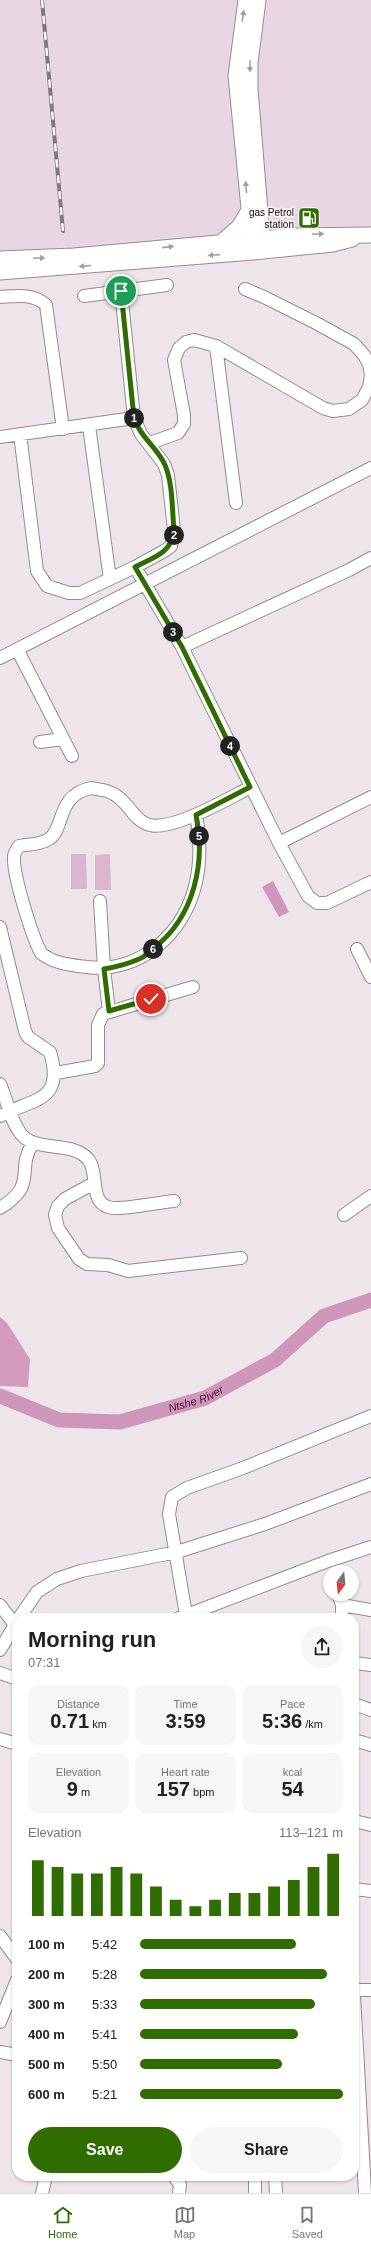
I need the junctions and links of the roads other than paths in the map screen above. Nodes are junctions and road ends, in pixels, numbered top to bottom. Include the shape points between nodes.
1 (246, 0) edge
2 (258, 0) edge
3 (246, 36) junction
4 (254, 210) junction
5 (367, 235) edge
6 (294, 236) junction
7 (223, 241) junction
8 (258, 245) junction
9 (0, 259) edge
10 (0, 272) edge
11 (167, 285) dead end
12 (245, 290) dead end
13 (121, 291) junction
14 (84, 296) dead end
15 (0, 297) edge
16 (216, 346) junction
17 (134, 418) junction
18 (88, 426) junction
19 (64, 429) junction
20 (20, 434) junction
21 (0, 437) edge
22 (150, 443) junction
23 (371, 468) edge
24 (236, 503) dead end
25 (371, 558) edge
26 (135, 567) junction
27 (110, 580) junction
28 (145, 584) junction
29 (182, 647) junction
30 (17, 649) junction
31 (0, 658) edge
32 (63, 739) junction
33 (40, 742) dead end
34 (72, 756) dead end
35 (250, 787) junction
36 (371, 799) edge
37 (196, 815) junction
38 (279, 843) junction
39 (371, 882) edge
40 (100, 901) dead end
41 (0, 927) edge
42 (357, 949) dead end
43 (104, 969) junction
44 (370, 973) edge
45 (193, 987) dead end
46 (109, 1011) junction
47 (56, 1073) junction
48 (0, 1084) edge
49 (5, 1113) edge
50 (33, 1143) junction
51 (94, 1183) junction
52 (371, 1196) edge
53 (174, 1201) dead end
54 (0, 1208) edge
55 (344, 1214) dead end
56 (241, 1258) dead end
57 (370, 1420) edge
58 (371, 1484) edge
59 (370, 1549) edge
60 (177, 1552) junction
61 (332, 1565) edge
62 (323, 1568) edge
63 (340, 1601) edge
64 (343, 1601) edge
65 (0, 1605) edge
66 (371, 1610) edge
67 (23, 1613) edge
68 (182, 1613) edge
69 (194, 1613) edge
70 (341, 1613) edge
71 (12, 1616) edge
72 (12, 1630) edge
73 (0, 1650) edge
74 (359, 1664) edge
75 (371, 1666) edge
76 (0, 1673) edge
77 (12, 1677) edge
78 (359, 1706) edge
79 (371, 1710) edge
80 (359, 1742) edge
81 (371, 1746) edge
82 (359, 1822) edge
83 (371, 1825) edge
84 (359, 1890) edge
85 (371, 1891) edge
86 (0, 1936) edge
87 (12, 1952) edge
88 (359, 1990) edge
89 (371, 1990) edge
90 (12, 1992) edge
91 (0, 2022) edge
92 (0, 2052) edge
93 (12, 2054) edge
94 (359, 2065) edge
95 (362, 2107) edge
96 (45, 2181) edge
97 (178, 2181) edge
98 (255, 2181) edge
99 (275, 2181) edge
100 (42, 2193) edge
101 (179, 2193) edge
102 (255, 2193) edge
103 (276, 2193) edge
104 (365, 2193) edge

3 -> 1 main road
2 - 3 main road
3 - 4 main road via 236,76 246,115
4 - 6 main road
4 - 7 main road
4 - 8 main road
6 -> 5 main road
5 - 8 main road via 334,244
6 - 8 main road
7 - 8 main road
9 -> 7 main road via 74,256
8 -> 10 main road
11 - 13 street
12 - 16 street via 271,300 354,344 369,364 369,388 362,400 349,409 333,411 323,408
13 - 14 street
13 - 17 street
15 - 19 street via 29,296 46,305
16 - 22 street via 194,340 179,348 174,360 184,424 178,433
16 - 24 street
17 - 18 street
17 - 22 street via 141,434
18 - 19 street
18 - 27 street
19 - 20 street
20 - 21 street
20 - 27 street via 39,577 48,586 70,593 80,593
22 - 26 street via 168,475 173,539 166,550
23 - 28 street
25 - 29 street
26 - 27 street
26 - 28 street
28 - 29 street
28 - 30 street
29 - 35 street
30 - 31 street
30 - 32 street
32 - 33 street
32 - 34 street
35 - 37 street
35 - 38 street
36 - 38 street
37 - 43 street via 200,852 196,882 176,927 141,958
37 - 43 street via 150,826 141,821 123,799 112,792 92,788 78,794 64,806 50,839 19,846 15,852 20,891 41,953 48,959 58,962
38 - 39 street via 308,896 317,903 327,903
40 - 43 street
41 - 47 street via 25,1031 50,1052
42 - 44 street
43 - 46 street
45 - 46 street
46 - 47 street via 99,1019 98,1063 95,1066
47 - 49 street via 53,1085 44,1096
48 - 49 street
49 - 50 street via 22,1136
50 - 51 street via 71,1150 87,1158 93,1171
50 - 54 street via 26,1159 23,1186 14,1198
51 - 53 street via 98,1198 107,1207
51 - 56 street via 65,1199 58,1206 55,1215 58,1228 79,1259 87,1264 108,1265 128,1271
52 - 55 street
57 - 60 street via 176,1494 172,1497 169,1507
58 - 60 street via 265,1524
59 - 61 street
60 - 67 street via 82,1571 57,1579 37,1592
60 - 68 street
62 - 69 street
63 - 70 street
64 - 66 street
65 - 71 street
72 - 73 street
74 - 75 street
76 - 77 street
78 - 79 street
80 - 81 street
82 - 83 street
84 - 85 street
86 - 87 street
88 - 89 street
90 - 91 street
92 - 93 street
94 - 95 street
95 - 104 street
96 - 100 street
97 - 101 street
98 - 102 street
99 - 103 street

